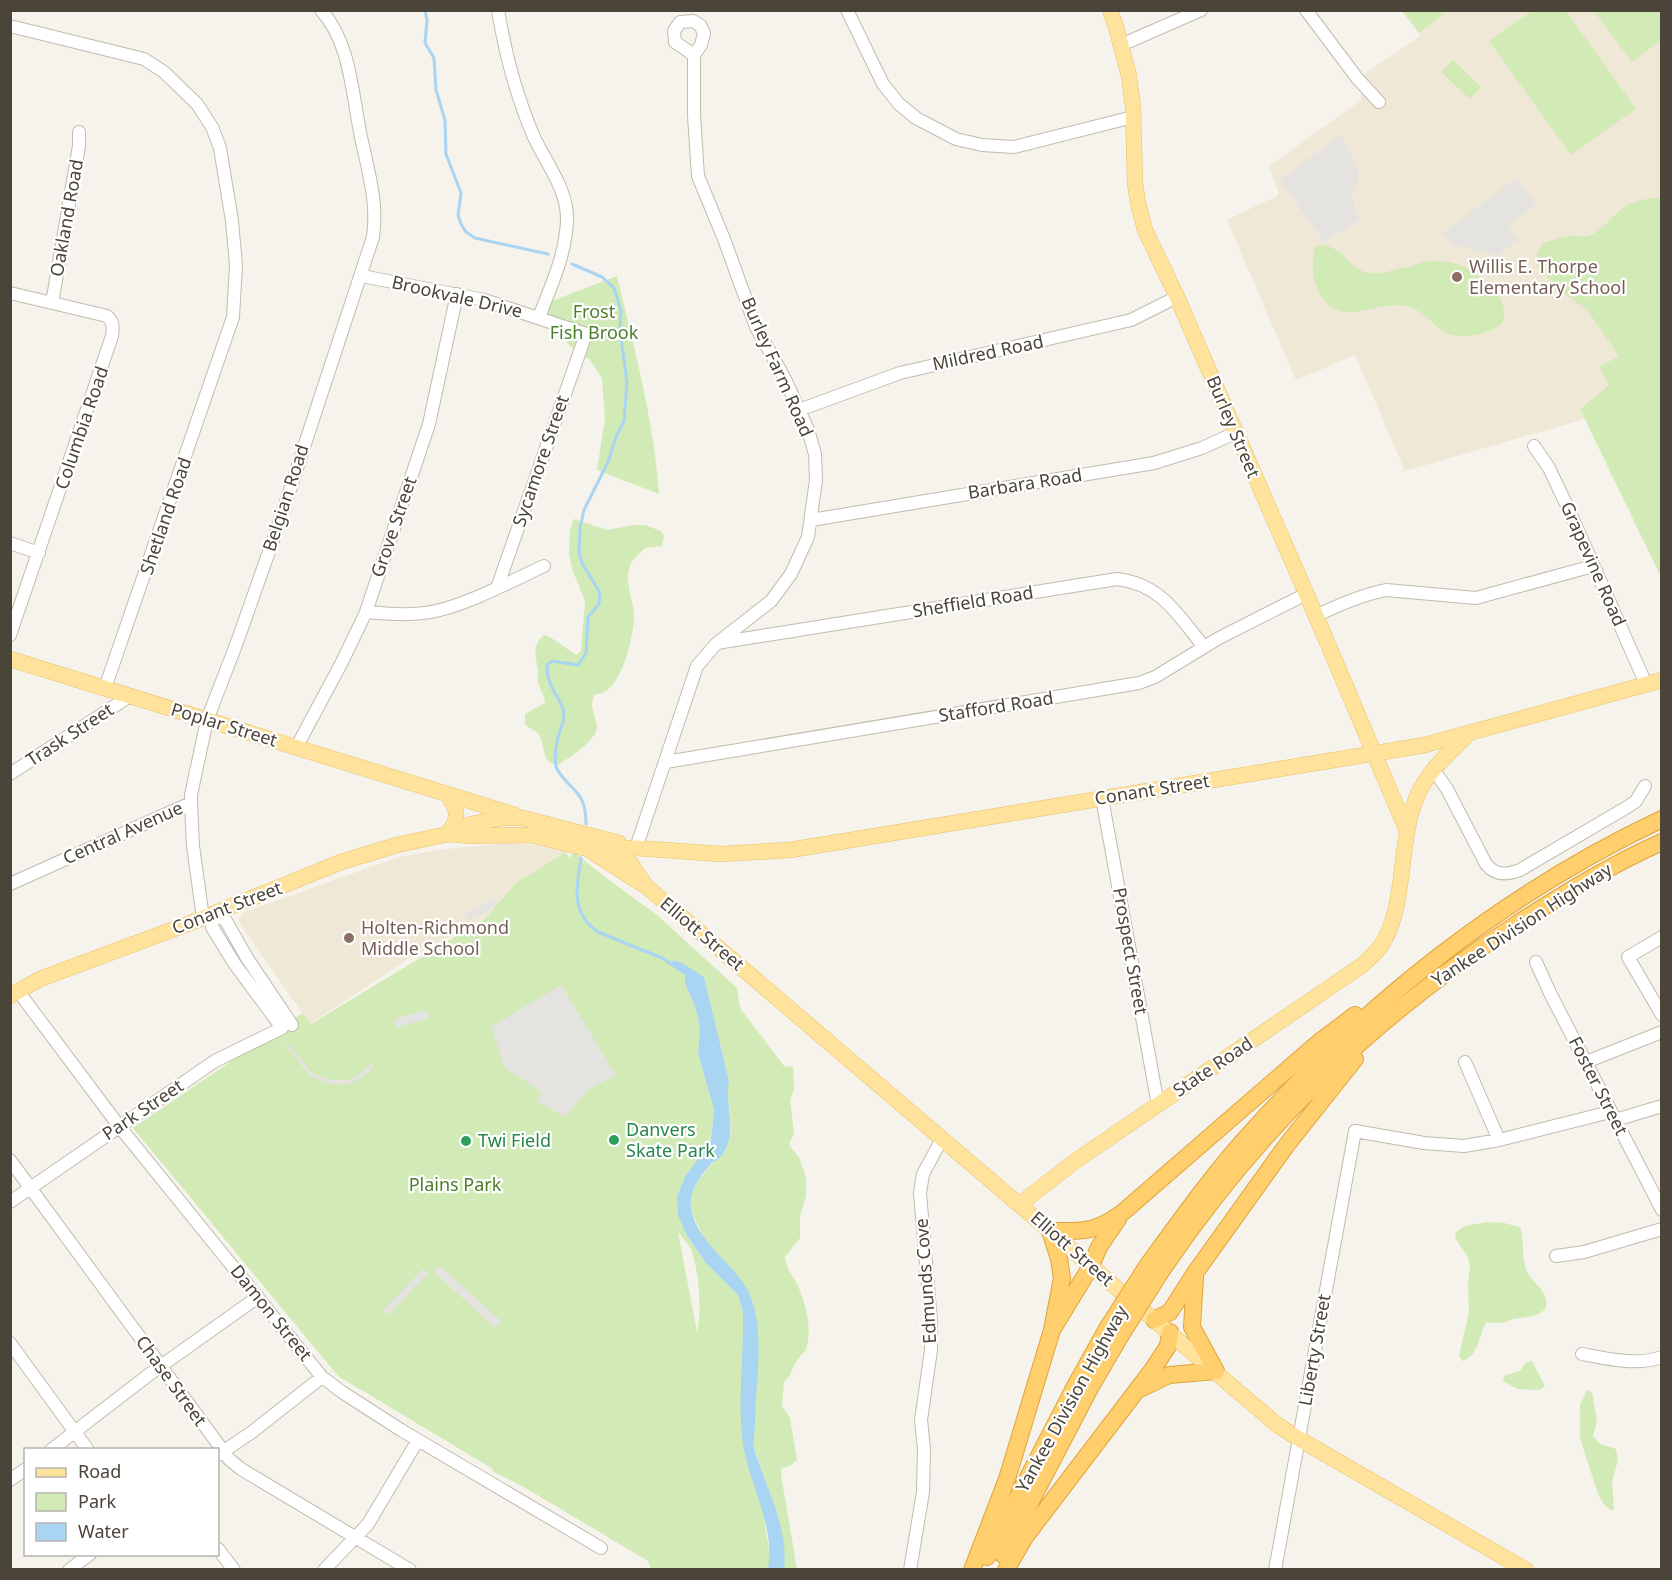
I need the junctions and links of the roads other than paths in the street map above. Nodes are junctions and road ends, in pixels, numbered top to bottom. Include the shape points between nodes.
1 (321, 10) edge
2 (498, 10) edge
3 (847, 10) edge
4 (1110, 10) edge
5 (1201, 10) edge
6 (1306, 10) edge
7 (10, 26) edge
8 (1121, 45) junction
9 (694, 55) dead end
10 (1379, 102) dead end
11 (1133, 117) junction
12 (78, 132) dead end
13 (362, 276) junction
14 (10, 293) edge
15 (457, 294) junction
16 (1177, 297) junction
17 (52, 303) junction
18 (539, 317) junction
19 (586, 334) joint
20 (799, 410) junction
21 (1235, 433) junction
22 (1534, 446) dead end
23 (811, 520) junction
24 (10, 543) edge
25 (39, 553) junction
26 (544, 566) dead end
27 (1593, 566) junction
28 (497, 588) junction
29 (1306, 594) junction
30 (366, 612) junction
31 (1317, 616) junction
32 (10, 635) edge
33 (716, 644) junction
34 (1204, 647) junction
35 (10, 659) edge
36 (1662, 680) edge
37 (1646, 684) junction
38 (105, 688) junction
39 (130, 696) junction
40 (207, 720) junction
41 (1468, 734) junction
42 (296, 748) junction
43 (1375, 754) junction
44 (666, 762) junction
45 (1433, 770) junction
46 (10, 774) edge
47 (1645, 786) dead end
48 (437, 792) junction
49 (1102, 798) junction
50 (451, 801) junction
51 (192, 803) junction
52 (523, 818) junction
53 (1662, 819) edge
54 (489, 820) junction
55 (1407, 831) junction
56 (448, 834) junction
57 (531, 835) junction
58 (597, 837) junction
59 (1662, 842) edge
60 (584, 848) junction
61 (617, 848) junction
62 (643, 849) junction
63 (644, 882) junction
64 (10, 884) edge
65 (208, 915) junction
66 (1662, 937) edge
67 (1448, 949) junction
68 (1474, 952) junction
69 (1536, 962) dead end
70 (14, 993) edge
71 (1662, 1015) edge
72 (1662, 1032) edge
73 (1465, 1062) dead end
74 (1586, 1062) junction
75 (1158, 1105) junction
76 (1662, 1106) edge
77 (1612, 1116) junction
78 (119, 1126) junction
79 (942, 1139) junction
80 (1499, 1140) junction
81 (10, 1160) edge
82 (31, 1188) junction
83 (10, 1202) edge
84 (1020, 1204) junction
85 (1662, 1210) edge
86 (1122, 1213) junction
87 (1662, 1229) edge
88 (1050, 1231) junction
89 (1556, 1256) dead end
90 (1091, 1266) junction
91 (1154, 1270) junction
92 (1195, 1273) junction
93 (258, 1297) junction
94 (1154, 1320) junction
95 (1052, 1330) junction
96 (1114, 1331) junction
97 (1170, 1332) junction
98 (10, 1343) edge
99 (1582, 1354) dead end
100 (1662, 1358) edge
101 (160, 1366) junction
102 (1216, 1371) junction
103 (322, 1377) junction
104 (1138, 1390) junction
105 (75, 1432) junction
106 (1299, 1439) junction
107 (418, 1440) junction
108 (52, 1448) edge
109 (87, 1448) edge
110 (216, 1448) edge
111 (220, 1454) edge
112 (24, 1470) edge
113 (10, 1480) edge
114 (356, 1538) junction
115 (601, 1548) dead end
116 (219, 1550) edge
117 (87, 1556) edge
118 (69, 1569) edge
119 (234, 1569) edge
120 (324, 1569) edge
121 (410, 1569) edge
122 (910, 1569) edge
123 (972, 1569) edge
124 (980, 1569) edge
125 (995, 1569) edge
126 (1006, 1569) edge
127 (1275, 1569) edge
128 (1526, 1569) edge

1 - 13 street, Belgian Road via 340,41 373,188 375,222
2 - 18 street via 518,95 533,136 562,193 567,218 565,243
3 - 11 street via 883,84 899,104 916,118 956,139 1014,147
4 - 8 main road, Burley Street
5 - 8 street
6 - 10 street
7 - 38 street, Shetland Road via 144,59 164,72 197,104 212,127 232,221 236,265 234,317
8 - 11 main road, Burley Street
9 - 20 street, Burley Farm Road via 698,176 756,327
11 - 16 main road, Burley Street via 1138,203 1145,230
12 - 17 street, Oakland Road
13 - 15 street, Brookvale Drive
13 - 40 street, Belgian Road
14 - 17 street, Columbia Road
15 - 18 street, Brookvale Drive
15 - 30 street, Grove Street via 429,424
16 - 20 street, Mildred Road via 1131,320 900,373
16 - 21 main road, Burley Street
17 - 25 street, Columbia Road via 107,316 113,327
18 - 19 street, Brookvale Drive
19 - 28 street, Sycamore Street
20 - 23 street, Burley Farm Road via 815,454
21 - 23 street, Barbara Road via 1154,463
21 - 29 main road, Burley Street
22 - 27 street, Grapevine Road via 1549,468
23 - 33 street, Burley Farm Road via 808,537 791,574 771,601
24 - 25 street
25 - 32 street, Columbia Road
26 - 28 street
27 - 31 street via 1476,598 1386,590
27 - 37 street, Grapevine Road
28 - 30 street via 434,611 401,615
29 - 31 main road, Burley Street
29 - 34 street, Stafford Road
30 - 42 street, Grove Street
31 - 43 main road, Burley Street
33 - 34 street, Sheffield Road via 1117,579 1144,585 1163,597
33 - 44 street, Burley Farm Road via 697,666
34 - 44 street, Stafford Road via 1139,683
35 - 38 main road, Poplar Street
36 - 37 main road, Conant Street
37 - 41 main road, Conant Street
38 - 39 main road, Poplar Street
39 - 40 main road, Poplar Street
39 - 46 street, Trask Street
40 - 42 main road, Poplar Street
40 - 51 street, Central Avenue
41 - 43 main road, Conant Street
41 - 45 main road
42 - 48 main road, Poplar Street
43 - 49 main road, Conant Street
43 - 55 main road, Burley Street
44 - 62 street, Burley Farm Road
45 - 47 street via 1486,864 1505,874 1520,870 1629,806
45 - 55 main road via 1417,796
48 - 50 main road, Poplar Street
48 - 52 main road, Poplar Street
49 - 62 main road, Conant Street via 790,850 721,854
49 - 75 street, Prospect Street
50 - 54 main road, Poplar Street
50 - 56 main road via 457,812
51 - 64 street, Central Avenue
51 - 65 street via 193,846
52 - 54 main road, Conant Street
52 - 58 main road, Conant Street
53 - 67 highway, Yankee Division Highway via 1555,876
54 - 56 main road, Conant Street
54 - 57 main road, Poplar Street
55 - 75 main road, State Road via 1393,919 1384,941 1361,966
56 - 57 main road, Conant Street
56 - 65 main road, Conant Street via 360,855
57 - 60 main road, Conant Street
58 - 61 main road, Elliott Street
58 - 62 main road, Conant Street
59 - 68 highway, Yankee Division Highway via 1594,877
60 - 61 main road, Conant Street
60 - 63 main road, Elliott Street via 627,876
61 - 62 main road, Conant Street
61 - 63 main road, Elliott Street
62 - 63 main road
63 - 79 main road, Elliott Street
65 - 70 main road, Conant Street via 40,979
65 - 78 street, Park Street via 234,963 287,1026 215,1061
66 - 71 street via 1628,957
67 - 86 highway via 1409,972 1318,1043
67 - 91 highway, Yankee Division Highway via 1366,1017 1255,1128 1214,1176
68 - 91 highway, Yankee Division Highway via 1383,1021 1289,1110
68 - 92 highway via 1356,1058 1286,1146
69 - 74 street, Foster Street
70 - 78 street, Damon Street
72 - 74 street
73 - 80 street
74 - 77 street, Foster Street
75 - 84 main road, State Road
76 - 77 street
77 - 80 street
77 - 85 street, Foster Street
78 - 82 street, Park Street
78 - 93 street, Damon Street
79 - 84 main road, Elliott Street
79 - 122 street, Edmunds Cove via 924,1174 920,1193 931,1350 921,1420 923,1492
80 - 106 street, Liberty Street via 1445,1145 1355,1131
81 - 82 street, Chase Street
82 - 83 street, Park Street
82 - 101 street, Chase Street
84 - 88 main road, Elliott Street
86 - 88 highway via 1092,1230
86 - 90 highway via 1099,1246
87 - 89 street via 1584,1252
88 - 90 main road, Elliott Street
88 - 95 highway via 1062,1278
90 - 94 main road, Elliott Street
90 - 95 highway
91 - 96 highway, Yankee Division Highway, bridge
92 - 94 highway via 1170,1312
92 - 102 highway via 1192,1327
93 - 101 street
93 - 103 street, Damon Street
94 - 97 main road, Elliott Street
95 - 123 highway via 1007,1479
96 - 124 highway, Yankee Division Highway via 1083,1371
96 - 125 highway, Yankee Division Highway via 1090,1388
97 - 102 main road, Elliott Street
97 - 104 highway via 1168,1346
98 - 105 street
99 - 100 street via 1615,1361
101 - 105 street
101 - 110 street, Chase Street
102 - 104 highway via 1169,1376
102 - 106 main road, Elliott Street
103 - 107 street, Damon Street
103 - 111 street
104 - 126 highway via 1025,1537
105 - 108 street
105 - 109 street
106 - 127 street, Liberty Street
106 - 128 main road, Elliott Street
107 - 114 street via 369,1524
107 - 115 street, Damon Street
111 - 114 street, Chase Street
112 - 113 street
114 - 120 street
114 - 121 street, Chase Street
116 - 119 street
117 - 118 street

